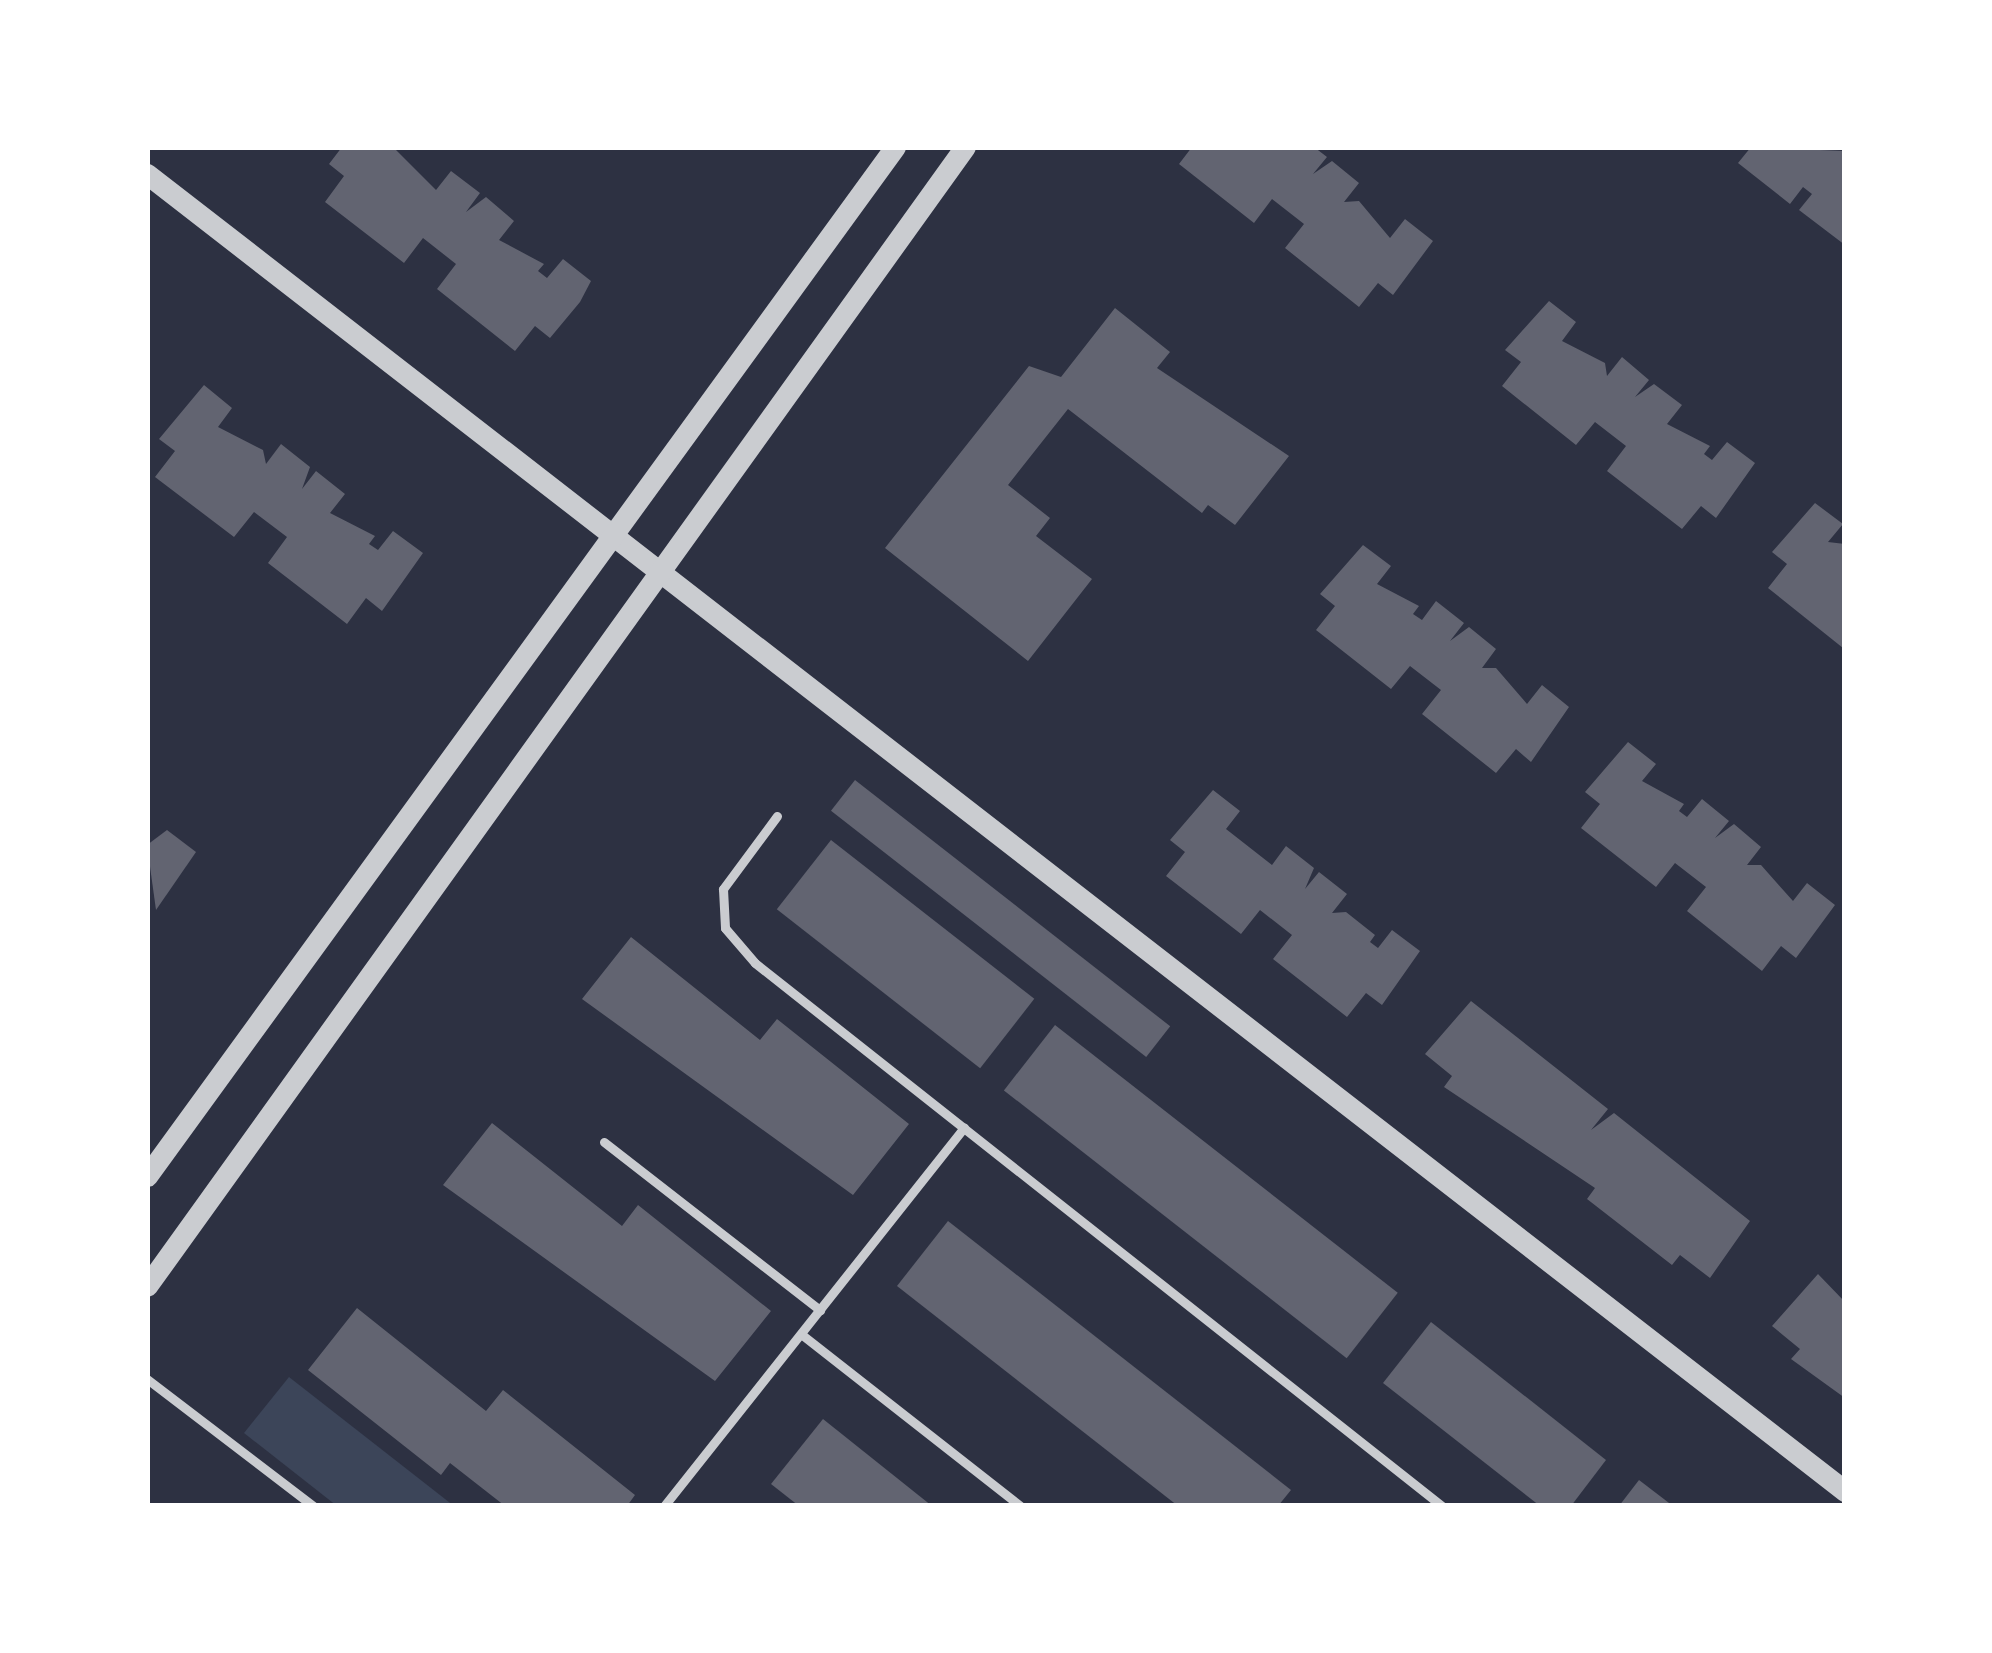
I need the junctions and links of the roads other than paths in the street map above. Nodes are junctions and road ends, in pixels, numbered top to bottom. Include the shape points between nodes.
1 (895, 147) edge
2 (965, 147) edge
3 (147, 174) edge
4 (616, 531) junction
5 (666, 569) junction
6 (777, 817) dead end
7 (964, 1128) junction
8 (604, 1142) dead end
9 (147, 1176) edge
10 (147, 1286) edge
11 (820, 1310) junction
12 (801, 1334) junction
13 (147, 1379) edge
14 (1845, 1491) edge
15 (313, 1506) edge
16 (664, 1506) edge
17 (1020, 1506) edge
18 (1442, 1506) edge

1 - 4 street
2 - 5 street
3 - 4 street
4 - 5 street
4 - 9 street
5 - 10 street
5 - 14 street
6 - 7 lane via 723,890 725,928
7 - 11 lane
7 - 18 lane
8 - 11 lane
11 - 12 lane
12 - 16 lane
12 - 17 lane
13 - 15 lane

